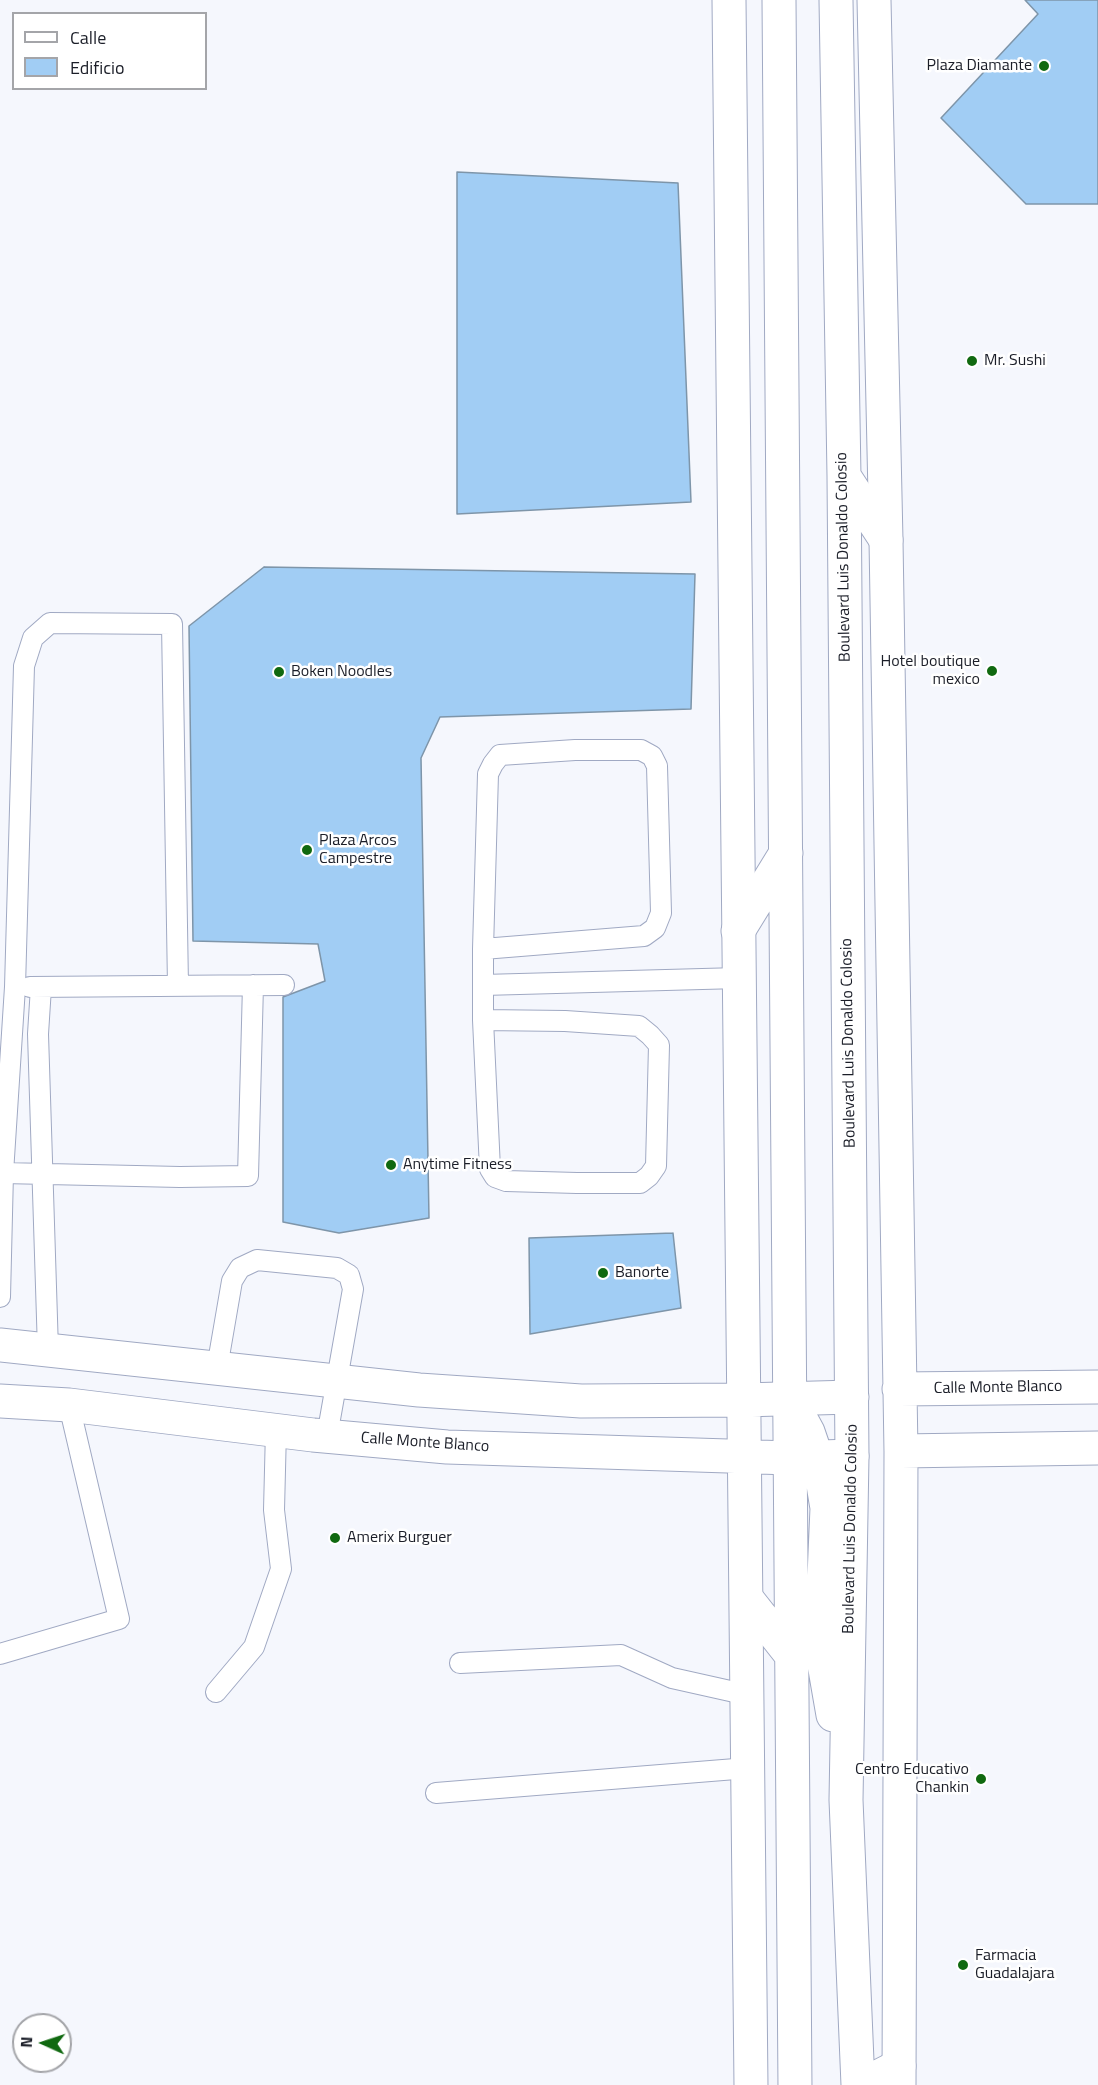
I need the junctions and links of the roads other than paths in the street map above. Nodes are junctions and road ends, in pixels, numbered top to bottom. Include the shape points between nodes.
1 (729, 0) edge
2 (779, 0) edge
3 (836, 0) edge
4 (874, 0) edge
5 (844, 476) junction
6 (886, 540) junction
7 (786, 853) junction
8 (738, 931) junction
9 (483, 949) junction
10 (739, 978) junction
11 (253, 985) junction
12 (284, 985) dead end
13 (483, 985) junction
14 (178, 986) junction
15 (15, 987) junction
16 (41, 987) junction
17 (483, 1020) junction
18 (3, 1173) junction
19 (43, 1175) junction
20 (0, 1297) edge
21 (0, 1345) edge
22 (48, 1350) junction
23 (217, 1368) junction
24 (336, 1380) junction
25 (1098, 1387) edge
26 (899, 1389) junction
27 (852, 1397) junction
28 (790, 1399) junction
29 (743, 1400) junction
30 (0, 1401) edge
31 (69, 1405) junction
32 (276, 1430) junction
33 (327, 1436) junction
34 (1098, 1448) edge
35 (901, 1451) junction
36 (852, 1456) junction
37 (745, 1457) junction
38 (804, 1458) junction
39 (747, 1599) junction
40 (0, 1654) edge
41 (792, 1656) junction
42 (460, 1663) dead end
43 (216, 1692) dead end
44 (747, 1695) junction
45 (748, 1768) junction
46 (436, 1793) dead end
47 (846, 1800) junction
48 (899, 2075) edge
49 (752, 2085) edge
50 (795, 2085) edge
51 (860, 2085) edge

1 - 8 street
2 - 7 street
3 - 5 street, Boulevard Luis Donaldo Colosio
4 - 6 street
5 - 6 street
5 - 27 street, Boulevard Luis Donaldo Colosio
6 - 26 street
7 - 8 street
7 - 28 street
8 - 10 street
9 - 9 lane via 488,774 500,756 575,750 641,750 652,756 657,766 661,913 655,928 644,936
9 - 13 lane
10 - 13 lane
10 - 29 street
11 - 12 lane
11 - 14 lane
11 - 19 lane via 248,1176
13 - 17 lane
14 - 15 lane via 172,624 50,623 33,638 24,666
14 - 16 lane
15 - 16 lane
15 - 18 lane
16 - 19 lane via 38,1034
17 - 17 lane via 490,1169 495,1177 506,1181 640,1183 650,1176 656,1166 659,1045 650,1035 639,1026
18 - 19 lane
18 - 20 lane
19 - 22 lane
21 - 22 street
22 - 23 street
23 - 24 street
23 - 24 lane via 232,1281 240,1268 257,1260 303,1264 337,1268 350,1275 353,1289
24 - 29 street via 581,1401
24 - 33 lane
25 - 26 street, Calle Monte Blanco
26 - 35 street
27 - 28 street
27 - 36 street, Boulevard Luis Donaldo Colosio
28 - 29 street
28 - 38 street
29 - 37 street
30 - 31 street, Calle Monte Blanco
31 - 32 street, Calle Monte Blanco
31 - 40 lane via 119,1619
32 - 33 street, Calle Monte Blanco
32 - 43 lane via 274,1510 281,1569 254,1647
33 - 37 street, Calle Monte Blanco via 447,1447
34 - 35 street
35 - 48 street
36 - 38 street, Calle Monte Blanco
36 - 47 street, Boulevard Luis Donaldo Colosio
37 - 38 street, Calle Monte Blanco
37 - 39 street
38 - 41 street
38 - 47 street via 827,1508 821,1646
39 - 41 street
39 - 44 street
41 - 50 street
42 - 44 lane via 621,1655 672,1678
44 - 45 street
45 - 46 lane
45 - 49 street
47 - 51 street, Boulevard Luis Donaldo Colosio
48 - 51 street

